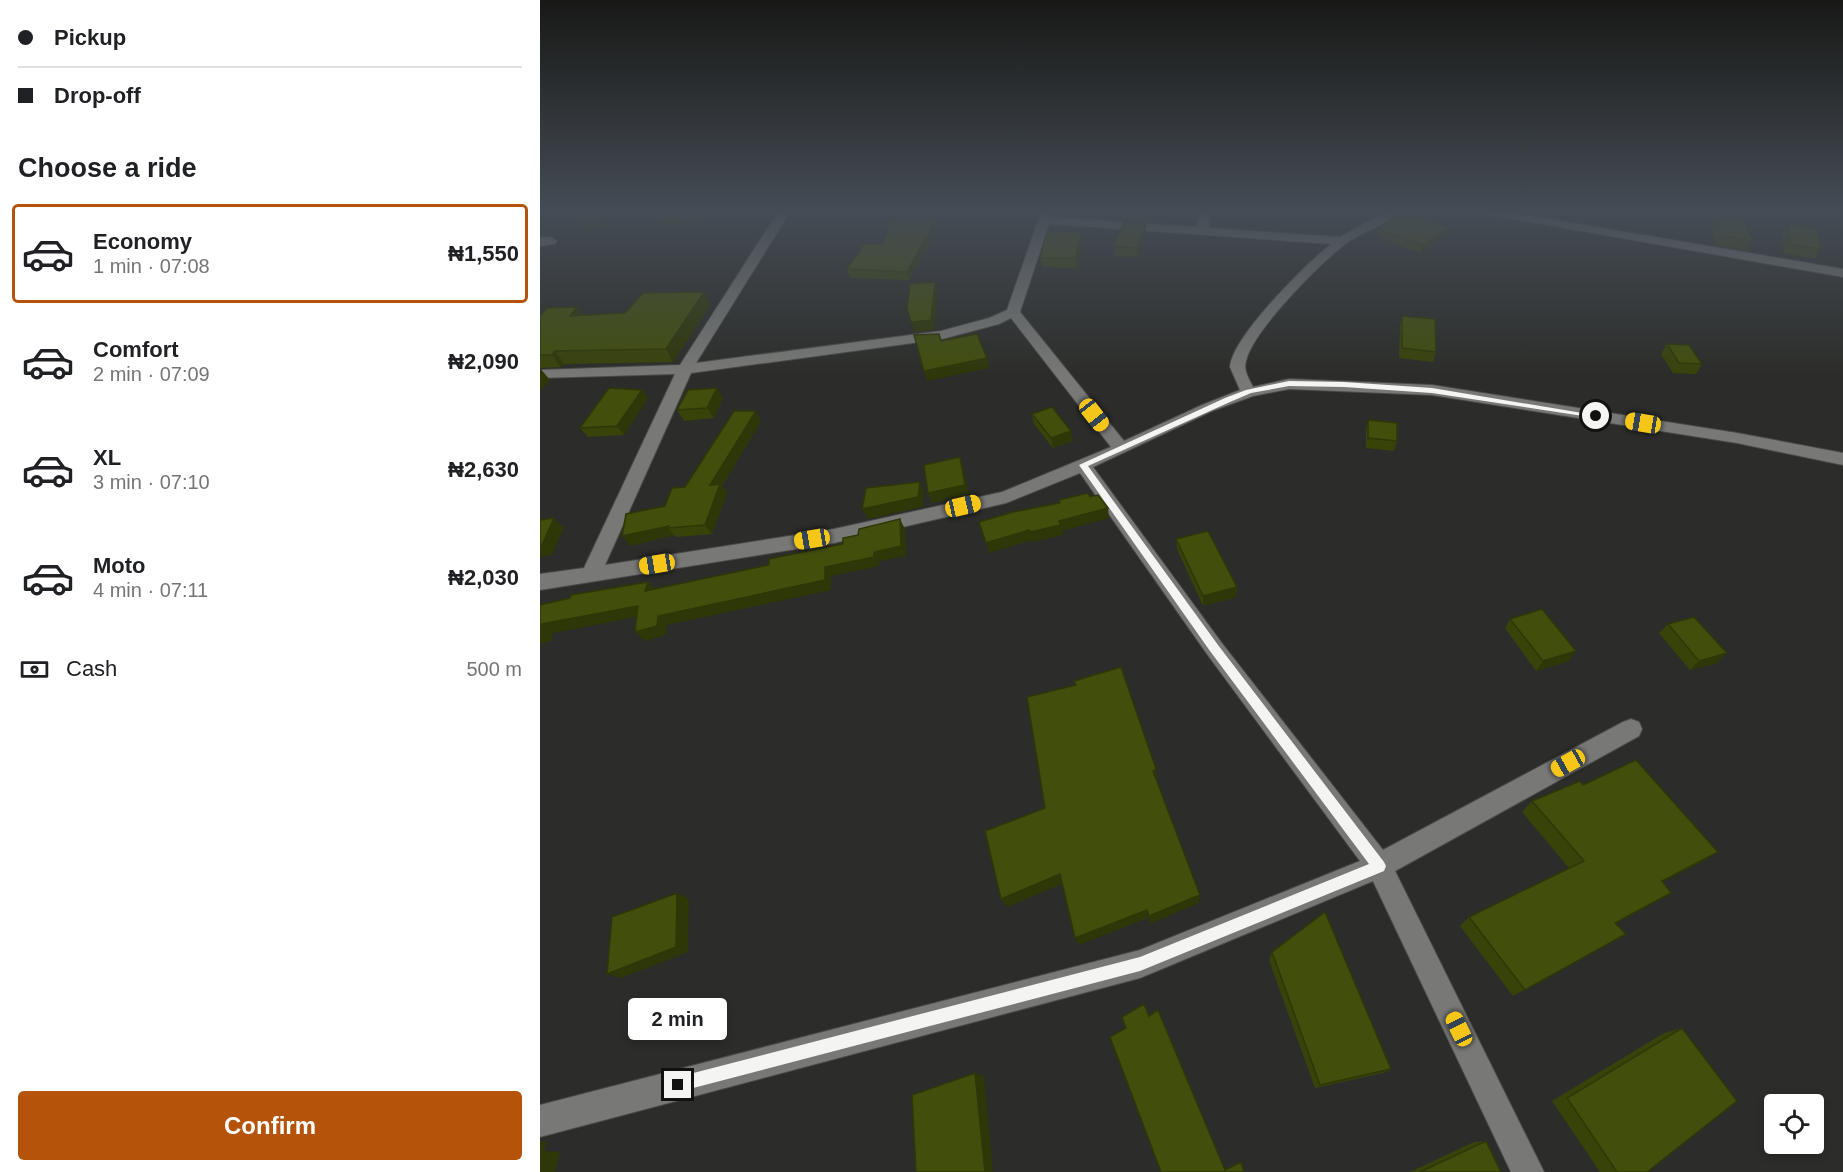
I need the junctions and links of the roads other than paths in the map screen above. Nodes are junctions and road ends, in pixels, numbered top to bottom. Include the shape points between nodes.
1 (750, 267) edge
2 (1028, 267) edge
3 (1313, 267) edge
4 (1807, 267) edge
5 (1843, 273) edge
6 (1012, 312) junction
7 (685, 369) junction
8 (540, 374) edge
9 (1249, 392) junction
10 (1121, 449) junction
11 (1843, 459) edge
12 (1083, 465) junction
13 (591, 574) junction
14 (540, 582) edge
15 (1631, 729) dead end
16 (1379, 866) junction
17 (540, 1121) edge
18 (1528, 1172) edge

1 - 7 street
2 - 6 street
3 - 9 street via 1250,337 1238,359 1238,373
4 - 5 street
6 - 7 street via 994,321 942,334
6 - 10 street
7 - 8 street
7 - 13 street
9 - 10 street
9 - 11 street via 1289,384 1432,390 1737,438
10 - 12 street
12 - 13 street via 1006,497 845,533
12 - 16 street via 1214,648
13 - 14 street
15 - 16 street
16 - 17 street via 1140,964
16 - 18 street

